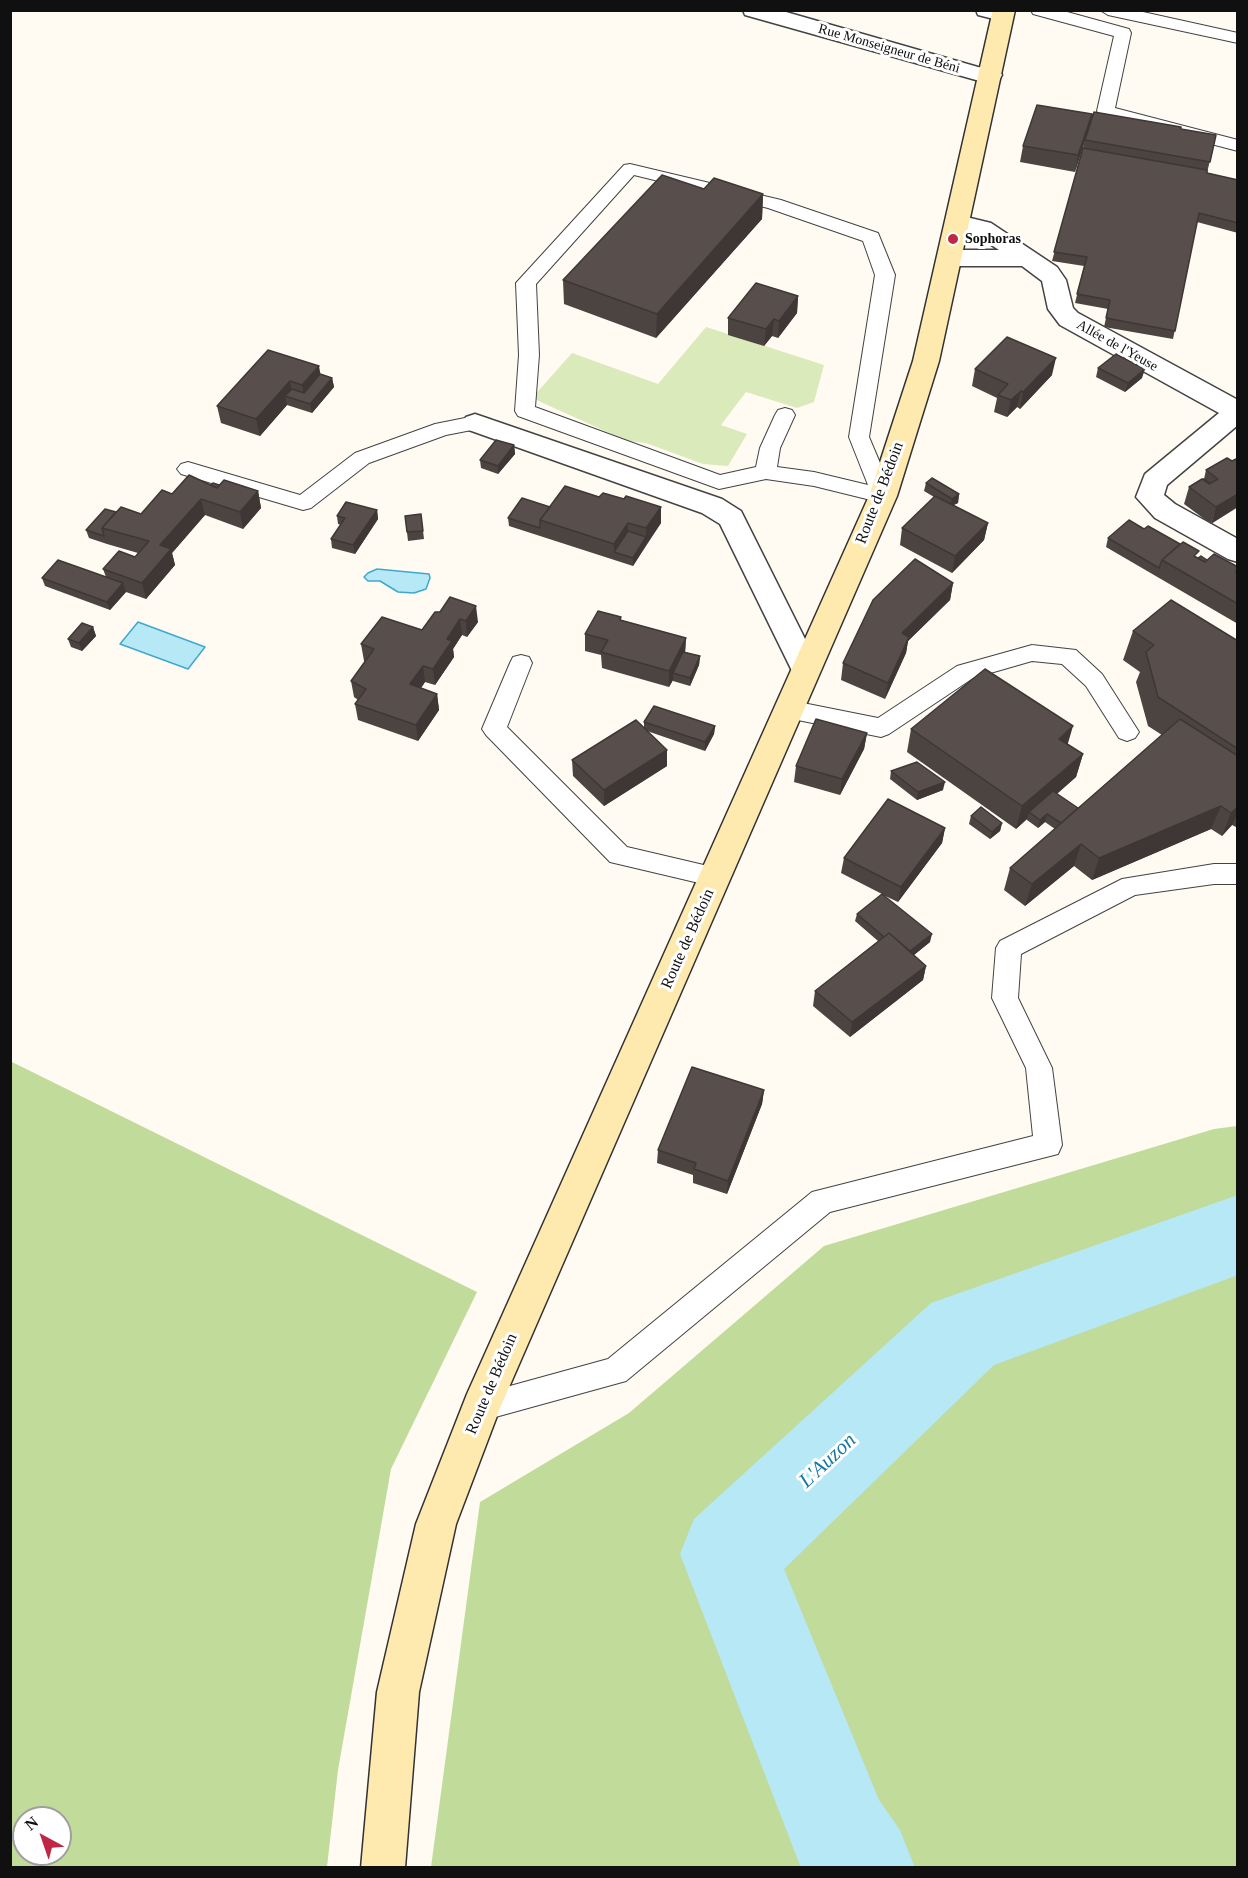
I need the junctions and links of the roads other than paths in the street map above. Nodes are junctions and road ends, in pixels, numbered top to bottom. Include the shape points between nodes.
1 (753, 10) edge
2 (1039, 10) edge
3 (1108, 10) edge
4 (998, 12) edge
5 (1238, 38) edge
6 (991, 75) junction
7 (1238, 146) edge
8 (958, 222) junction
9 (950, 258) junction
10 (1023, 258) junction
11 (1237, 412) edge
12 (784, 415) dead end
13 (475, 423) joint
14 (188, 469) dead end
15 (766, 472) junction
16 (883, 496) junction
17 (1238, 552) edge
18 (521, 663) dead end
19 (805, 669) junction
20 (788, 709) junction
21 (1127, 732) dead end
22 (1238, 874) edge
23 (716, 876) junction
24 (481, 1407) junction
25 (383, 1868) edge

1 - 6 street, Rue Monseigneur de Béni
2 - 7 lane via 1123,33 1106,111
3 - 5 lane
4 - 6 main road, Route de Bédoin
6 - 8 main road, Route de Bédoin
8 - 9 main road, Route de Bédoin
8 - 10 street, Allée de l'Yeuse via 982,228
9 - 10 street
9 - 16 main road, Route de Bédoin via 926,361
10 - 11 street, Allée de l'Yeuse via 1054,280 1061,309 1069,319
11 - 17 street, Allée de l'Yeuse via 1155,481 1150,497 1165,511
12 - 15 lane via 770,448
13 - 14 lane via 442,429 362,458 303,503
13 - 19 street via 712,506 731,518
15 - 16 lane
15 - 16 lane via 719,482 525,411 529,355 526,283 630,170 774,204 871,237 885,275 859,437
16 - 19 main road, Route de Bédoin
18 - 23 lane via 494,729 619,855
19 - 20 main road, Route de Bédoin
20 - 21 lane via 881,728 965,672 1032,652 1068,656 1094,680
20 - 23 main road, Route de Bédoin
22 - 24 lane via 1131,886 1008,948 1005,998 1039,1068 1048,1145 822,1201 616,1371
23 - 24 main road, Route de Bédoin
24 - 25 main road, Route de Bédoin via 435,1524 398,1692

